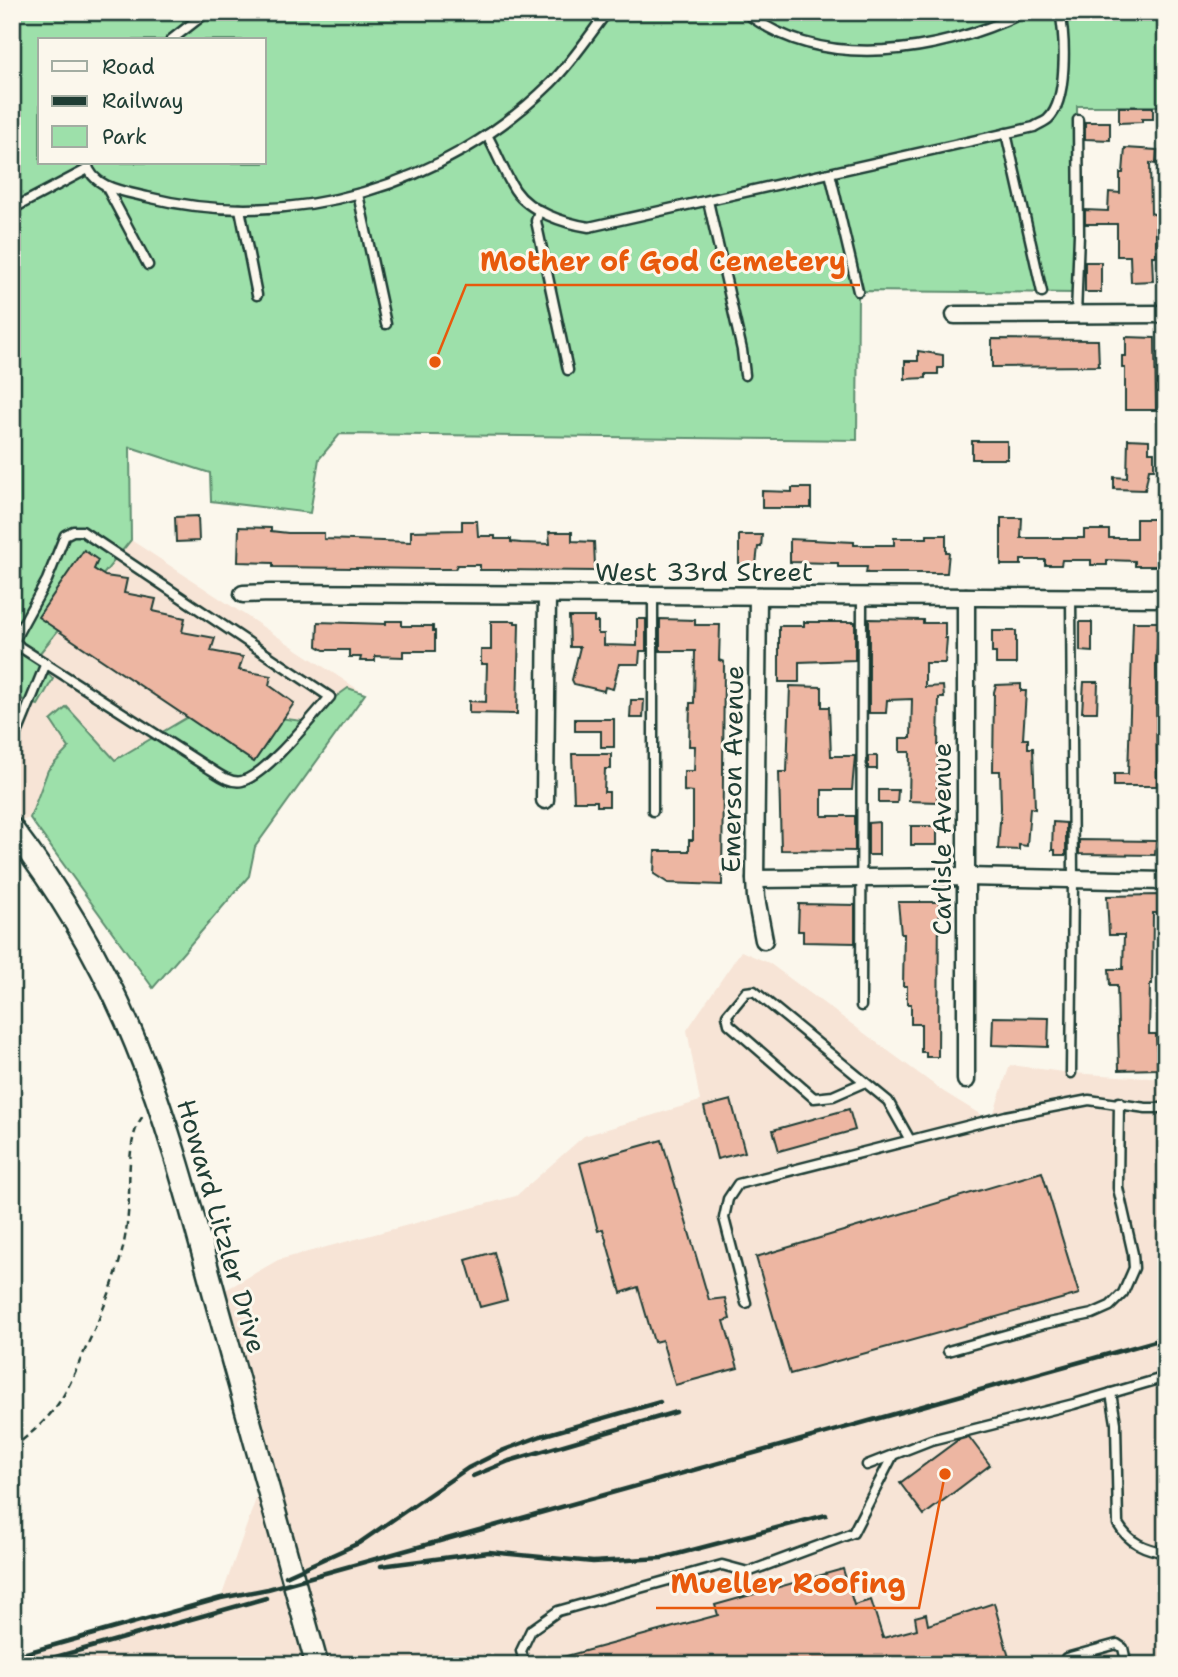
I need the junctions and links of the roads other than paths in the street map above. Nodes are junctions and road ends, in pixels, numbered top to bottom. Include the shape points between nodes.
1 (207, 12) edge
2 (607, 12) edge
3 (745, 12) edge
4 (1024, 12) edge
5 (1060, 12) edge
6 (174, 38) edge
7 (1078, 120) dead end
8 (1006, 133) junction
9 (487, 135) junction
10 (87, 166) edge
11 (830, 173) junction
12 (106, 186) junction
13 (358, 194) junction
14 (708, 201) junction
15 (12, 209) edge
16 (240, 209) junction
17 (539, 209) junction
18 (148, 265) dead end
19 (858, 291) dead end
20 (1042, 292) dead end
21 (257, 295) dead end
22 (1166, 314) edge
23 (955, 315) dead end
24 (1076, 316) junction
25 (386, 324) dead end
26 (568, 370) dead end
27 (745, 375) dead end
28 (243, 594) dead end
29 (547, 595) junction
30 (653, 596) junction
31 (758, 596) junction
32 (862, 596) junction
33 (966, 597) junction
34 (1072, 597) junction
35 (1166, 598) edge
36 (46, 663) junction
37 (12, 737) edge
38 (545, 800) dead end
39 (653, 811) dead end
40 (12, 829) edge
41 (965, 877) junction
42 (861, 878) junction
43 (755, 879) junction
44 (1073, 880) junction
45 (1166, 881) edge
46 (764, 940) dead end
47 (861, 1006) dead end
48 (1071, 1073) dead end
49 (966, 1080) dead end
50 (865, 1082) junction
51 (1119, 1102) junction
52 (1166, 1108) edge
53 (910, 1140) junction
54 (746, 1303) dead end
55 (948, 1351) dead end
56 (1165, 1377) edge
57 (1111, 1393) junction
58 (893, 1455) junction
59 (867, 1465) dead end
60 (1166, 1553) edge
61 (317, 1665) edge
62 (525, 1665) edge
63 (1065, 1665) edge
64 (1127, 1665) edge

1 - 6 lane
2 - 9 lane via 552,82
3 - 4 lane via 796,39 855,50 936,43
5 - 8 lane via 1060,100 1049,118 1034,127
7 - 24 lane
8 - 11 lane
8 - 20 lane
9 - 13 lane via 419,171
9 - 17 lane via 516,192
10 - 12 lane
10 - 15 lane
11 - 14 lane
11 - 19 lane
12 - 16 lane via 160,201
12 - 18 lane
13 - 16 lane via 305,206
13 - 25 lane
14 - 17 lane via 589,227 571,225
14 - 27 lane
16 - 21 lane
17 - 26 lane via 536,221
22 - 24 street
23 - 24 street
28 - 29 street, West 33rd Street
29 - 30 street, West 33rd Street
29 - 38 street
30 - 31 street, West 33rd Street
30 - 39 lane
31 - 32 street, West 33rd Street
31 - 43 street, Emerson Avenue
32 - 33 street, West 33rd Street
32 - 42 lane
33 - 34 street, West 33rd Street
33 - 41 street, Carlisle Avenue
34 - 35 street, West 33rd Street
34 - 44 lane
36 - 36 lane via 228,779 240,782 271,761 330,697 82,531 65,535 15,641
36 - 37 lane
40 - 61 main road, Howard Litzler Drive via 78,926 104,974 160,1108
41 - 42 street
41 - 44 street
41 - 49 street, Carlisle Avenue
42 - 43 street
42 - 47 lane
43 - 46 street, Emerson Avenue
44 - 45 street
44 - 48 lane
50 - 50 lane via 754,991 746,992 727,1015 729,1024 814,1098 833,1096
50 - 53 lane via 888,1101
51 - 52 lane
51 - 53 lane via 1089,1100
51 - 55 lane via 1118,1188 1134,1268 1123,1293 1092,1314
53 - 54 lane via 738,1184 728,1199 724,1219
56 - 57 lane
57 - 58 lane via 932,1440
57 - 60 lane via 1118,1524 1133,1542
58 - 59 lane
58 - 62 lane via 853,1533 748,1572 722,1565 558,1611 531,1630 521,1651
63 - 64 lane via 1066,1658 1117,1644 1123,1648

